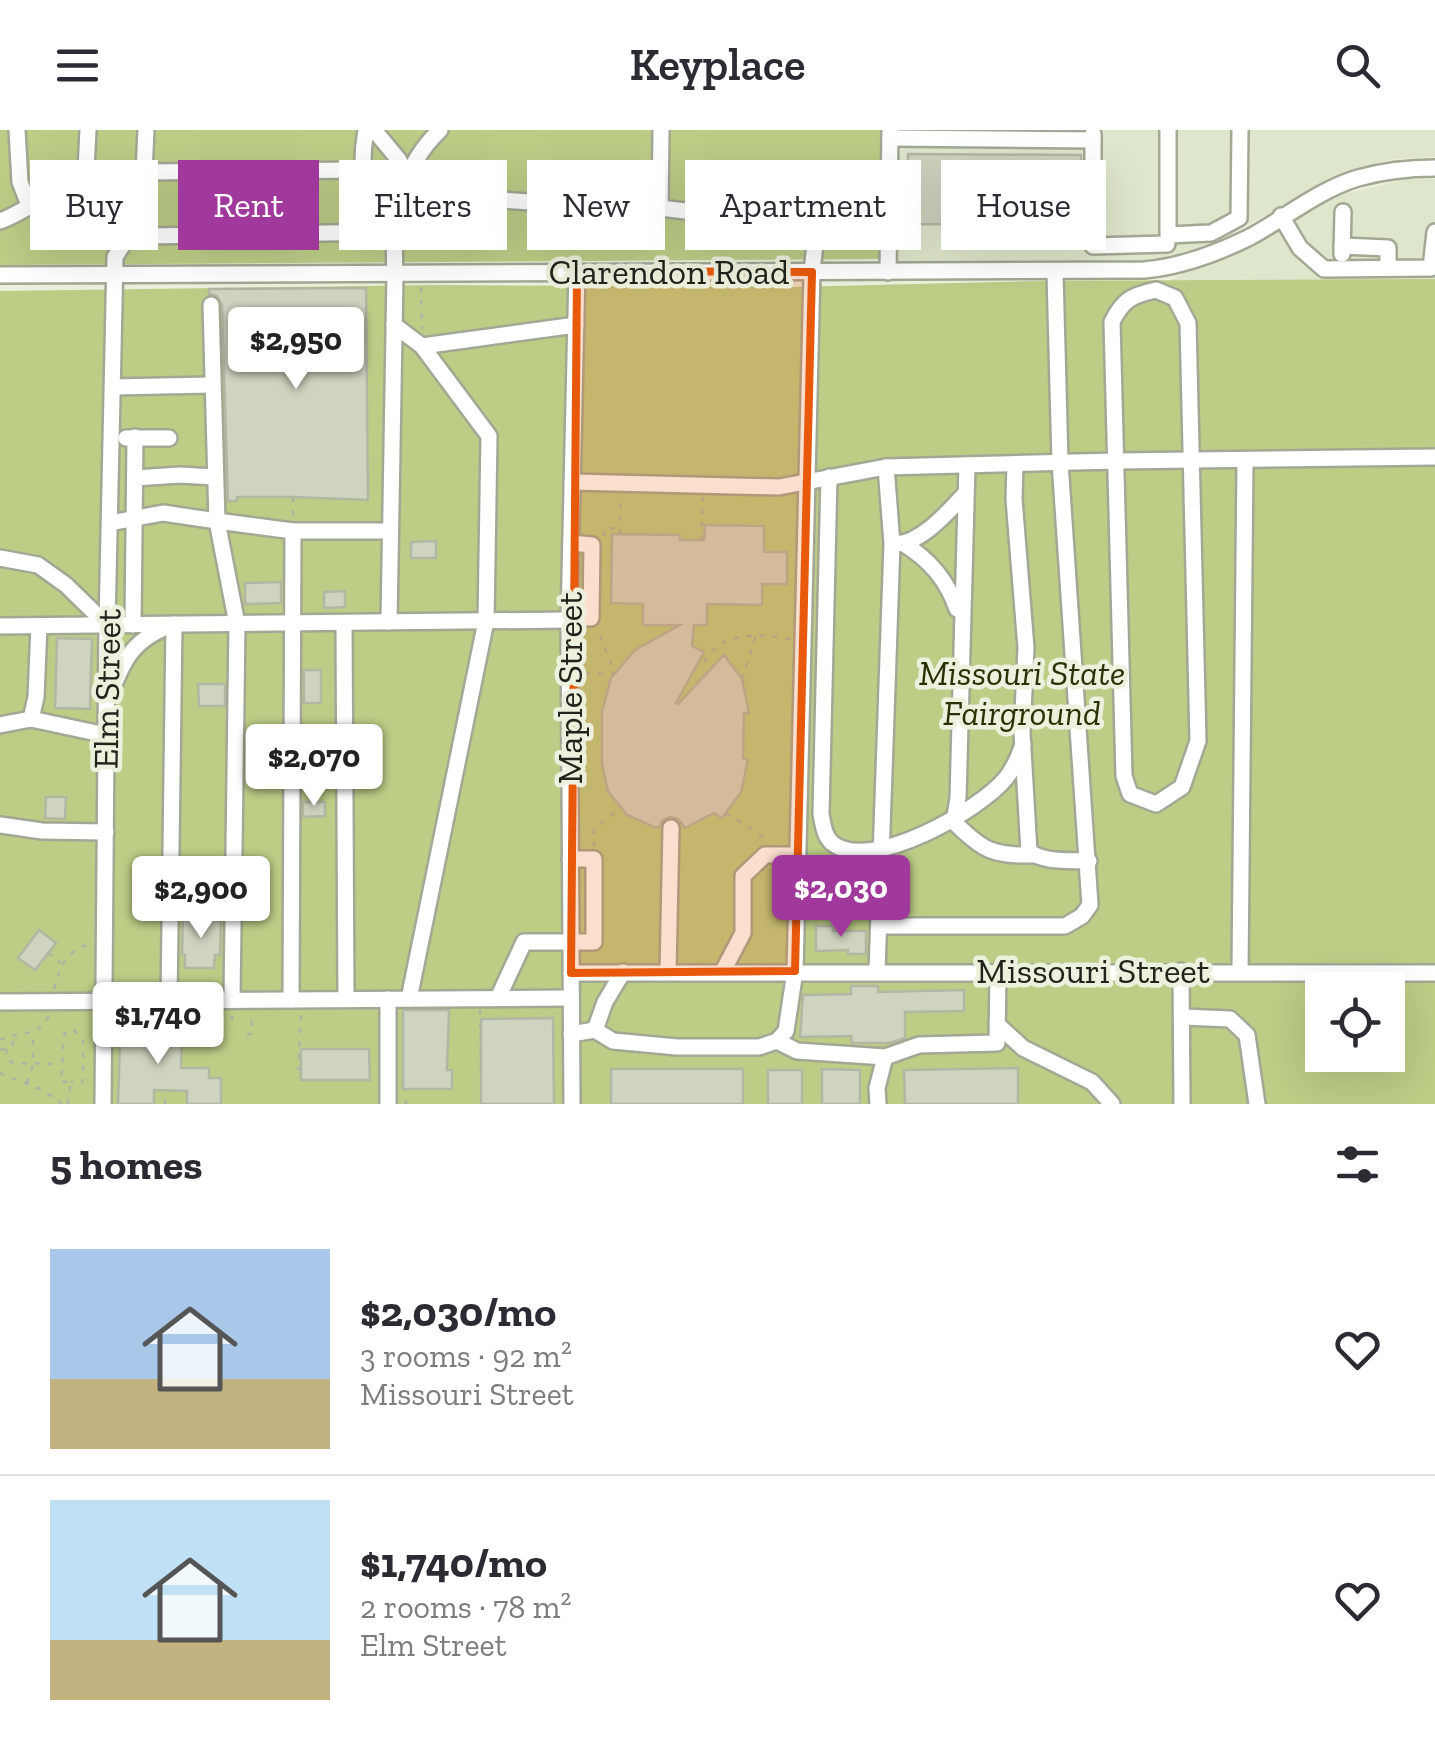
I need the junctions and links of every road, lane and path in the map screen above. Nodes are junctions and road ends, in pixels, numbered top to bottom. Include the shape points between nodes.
1 (17, 130) edge
2 (88, 130) edge
3 (146, 130) edge
4 (366, 130) edge
5 (374, 130) edge
6 (440, 130) edge
7 (662, 130) edge
8 (1168, 130) edge
9 (1240, 130) edge
10 (890, 134) edge
11 (1093, 135) edge
12 (414, 159) edge
13 (86, 160) edge
14 (145, 160) edge
15 (364, 160) edge
16 (399, 160) edge
17 (661, 160) edge
18 (1435, 168) edge
19 (339, 170) edge
20 (158, 172) edge
21 (29, 206) joint
22 (665, 209) edge
23 (1343, 212) dead end
24 (1282, 216) junction
25 (0, 222) edge
26 (1435, 232) edge
27 (339, 236) edge
28 (158, 237) edge
29 (1168, 240) junction
30 (1342, 246) junction
31 (119, 250) edge
32 (390, 250) edge
33 (1169, 268) junction
34 (1341, 268) junction
35 (1388, 268) junction
36 (576, 271) junction
37 (812, 272) junction
38 (888, 272) junction
39 (1055, 273) junction
40 (115, 274) junction
41 (395, 274) junction
42 (0, 275) edge
43 (421, 286) dead end
44 (211, 304) dead end
45 (394, 325) junction
46 (576, 325) junction
47 (422, 346) junction
48 (113, 386) junction
49 (212, 386) junction
50 (135, 437) junction
51 (169, 438) dead end
52 (112, 439) junction
53 (1435, 457) edge
54 (1116, 460) junction
55 (1192, 460) junction
56 (1245, 460) junction
57 (1060, 462) junction
58 (1015, 464) junction
59 (967, 465) junction
60 (886, 468) junction
61 (214, 476) junction
62 (828, 476) junction
63 (135, 478) junction
64 (806, 480) junction
65 (572, 482) junction
66 (622, 483) junction
67 (704, 485) junction
68 (964, 495) junction
69 (293, 497) dead end
70 (134, 518) junction
71 (217, 521) junction
72 (110, 523) junction
73 (293, 531) junction
74 (389, 531) junction
75 (620, 534) dead end
76 (701, 540) dead end
77 (898, 544) junction
78 (0, 558) edge
79 (108, 577) junction
80 (94, 612) junction
81 (569, 618) junction
82 (961, 619) junction
83 (486, 621) junction
84 (344, 622) junction
85 (390, 622) junction
86 (293, 623) junction
87 (174, 624) junction
88 (237, 624) junction
89 (107, 625) junction
90 (133, 625) junction
91 (0, 626) edge
92 (39, 626) junction
93 (68, 626) junction
94 (757, 634) junction
95 (803, 641) junction
96 (704, 662) dead end
97 (615, 673) dead end
98 (569, 675) junction
99 (742, 679) dead end
100 (106, 706) junction
101 (32, 719) junction
102 (0, 725) edge
103 (106, 736) junction
104 (1023, 744) junction
105 (621, 808) dead end
106 (726, 813) dead end
107 (955, 818) junction
108 (0, 825) edge
109 (671, 828) dead end
110 (106, 832) junction
111 (883, 846) junction
112 (765, 855) junction
113 (798, 855) junction
114 (1032, 856) junction
115 (570, 859) junction
116 (594, 859) junction
117 (1088, 861) junction
118 (880, 926) junction
119 (105, 941) junction
120 (571, 944) junction
121 (48, 953) dead end
122 (63, 964) junction
123 (795, 970) junction
124 (724, 971) junction
125 (877, 971) junction
126 (998, 971) junction
127 (1181, 971) junction
128 (622, 972) junction
129 (668, 972) junction
130 (1240, 972) junction
131 (571, 973) junction
132 (1435, 973) edge
133 (480, 998) junction
134 (498, 998) junction
135 (570, 998) junction
136 (388, 999) junction
137 (410, 999) junction
138 (104, 1000) junction
139 (169, 1000) junction
140 (232, 1000) junction
141 (251, 1000) junction
142 (296, 1000) junction
143 (346, 1000) junction
144 (52, 1001) junction
145 (0, 1002) edge
146 (1183, 1017) junction
147 (997, 1024) junction
148 (595, 1030) junction
149 (33, 1032) junction
150 (247, 1034) dead end
151 (571, 1034) junction
152 (16, 1036) junction
153 (0, 1040) edge
154 (776, 1041) junction
155 (6, 1049) junction
156 (0, 1050) edge
157 (886, 1057) junction
158 (33, 1064) junction
159 (60, 1064) junction
160 (481, 1069) dead end
161 (301, 1070) dead end
162 (0, 1073) edge
163 (71, 1082) junction
164 (27, 1083) junction
165 (166, 1090) dead end
166 (66, 1104) edge
167 (103, 1104) edge
168 (165, 1104) edge
169 (388, 1104) edge
170 (572, 1104) edge
171 (878, 1104) edge
172 (1112, 1104) edge
173 (1182, 1104) edge
174 (1257, 1104) edge

1 - 21 street via 20,182
2 - 13 street
3 - 14 street
4 - 15 street
5 - 16 street
6 - 12 street
7 - 17 street
8 - 29 street
9 - 29 street via 1239,218 1211,233
10 - 11 street
10 - 38 street
11 - 29 street via 1093,246
18 - 24 street, Clarendon Road via 1355,179
19 - 20 street
21 - 25 street
22 - 37 street via 788,215 812,223
23 - 30 street
24 - 33 street, Clarendon Road via 1250,237
24 - 34 street via 1300,248 1324,270
26 - 35 street via 1432,268
27 - 28 street
29 - 33 street
30 - 34 street
30 - 35 street via 1388,248
31 - 40 street
32 - 41 street
33 - 39 street, Clarendon Road
34 - 35 street
36 - 37 street, Clarendon Road
36 - 41 street, Clarendon Road
36 - 46 street, Maple Street
37 - 38 street, Clarendon Road
37 - 64 street
38 - 39 street, Clarendon Road
39 - 57 street
40 - 41 street, Clarendon Road
40 - 42 street, Clarendon Road
40 - 48 street, Elm Street
41 - 45 street
43 - 47 path
44 - 49 street
45 - 47 street
45 - 74 street
46 - 47 street
46 - 65 street, Maple Street
47 - 83 street via 490,436
48 - 49 street
48 - 52 street, Elm Street
49 - 61 street
50 - 51 street
50 - 52 street
50 - 63 street
52 - 72 street, Elm Street
53 - 56 street
54 - 55 street
54 - 55 street via 1112,322 1120,303 1156,290 1175,298 1188,323
54 - 55 street via 1124,776 1130,794 1156,804 1182,787 1198,741
54 - 57 street
55 - 56 street
56 - 130 street
57 - 58 street
57 - 117 street
58 - 59 street
58 - 104 street via 1026,648
59 - 60 street
59 - 68 street
60 - 62 street
60 - 77 street
61 - 63 street
61 - 71 street
62 - 64 street
62 - 111 street via 821,814 832,843 864,851
63 - 70 street
64 - 67 street via 779,488
64 - 95 street
65 - 66 street
65 - 81 street, Maple Street
66 - 67 street
66 - 75 path
67 - 76 path
68 - 77 street via 931,527
68 - 82 street
69 - 73 path
70 - 71 street via 163,513
70 - 72 street
70 - 90 street
71 - 73 street
71 - 88 street
72 - 79 street, Elm Street
73 - 74 street
73 - 86 street
74 - 85 street
77 - 82 street via 934,566
77 - 111 street
78 - 80 street via 38,565
79 - 80 street
79 - 89 street, Elm Street
80 - 89 street
80 - 93 street
81 - 83 street
81 - 98 street, Maple Street
82 - 107 street
83 - 85 street
83 - 137 street
84 - 85 street
84 - 86 street
84 - 143 street
86 - 88 street
86 - 142 street
87 - 88 street
87 - 90 street
87 - 100 street via 151,632 121,664
87 - 139 street
88 - 140 street
89 - 90 street
89 - 93 street
89 - 100 street, Elm Street
91 - 92 street
92 - 93 street
92 - 101 street
94 - 95 path
94 - 96 path via 714,646
94 - 99 path
95 - 113 street
97 - 98 path
98 - 115 street, Maple Street
100 - 103 street, Elm Street
101 - 102 street
101 - 103 street
103 - 110 street, Elm Street
104 - 107 street via 1004,781
104 - 114 street
105 - 116 path via 594,829
106 - 112 path via 765,838
107 - 111 street via 910,842
107 - 114 street via 1000,856
108 - 110 street
109 - 129 street
110 - 119 street, Elm Street
111 - 118 street
112 - 113 street
112 - 124 street via 744,876 743,932
113 - 123 street
114 - 117 street
115 - 116 street
115 - 120 street, Maple Street
116 - 120 street via 594,942
117 - 118 street via 1090,905 1065,926
118 - 125 street
119 - 122 path via 83,945
119 - 138 street, Elm Street
120 - 131 street, Maple Street
120 - 134 street via 524,942
121 - 122 path
122 - 144 path
123 - 124 street, Missouri Street
123 - 125 street, Missouri Street
123 - 154 street via 786,1031
124 - 129 street, Missouri Street
125 - 126 street, Missouri Street
126 - 127 street, Missouri Street
126 - 147 street
127 - 130 street, Missouri Street
127 - 146 street
128 - 129 street, Missouri Street
128 - 131 street, Missouri Street
128 - 148 street
130 - 132 street, Missouri Street
131 - 135 street, Maple Street
133 - 134 street
133 - 137 street
133 - 160 path
134 - 135 street
135 - 151 street, Maple Street
136 - 137 street
136 - 143 street
136 - 169 street
138 - 139 street
138 - 144 street
138 - 167 street, Elm Street
139 - 140 street
140 - 141 street
141 - 142 street
141 - 150 path
142 - 143 street
142 - 161 path
144 - 145 street
144 - 149 path via 44,1026
146 - 173 street
146 - 174 street via 1230,1020 1247,1036
147 - 157 street via 996,1043 919,1045
147 - 172 street via 1023,1048 1092,1082
148 - 151 street
148 - 154 street via 614,1042 677,1046 759,1048
149 - 152 path
149 - 158 path
151 - 170 street, Maple Street
152 - 153 path
152 - 155 path
154 - 157 street via 797,1051
155 - 156 path
155 - 158 path via 12,1064
157 - 171 street
158 - 159 path
158 - 164 path
159 - 163 path via 62,1082
159 - 163 path via 62,1038 74,1030 84,1041 82,1083
162 - 164 path
163 - 166 path
164 - 166 path
165 - 168 path

